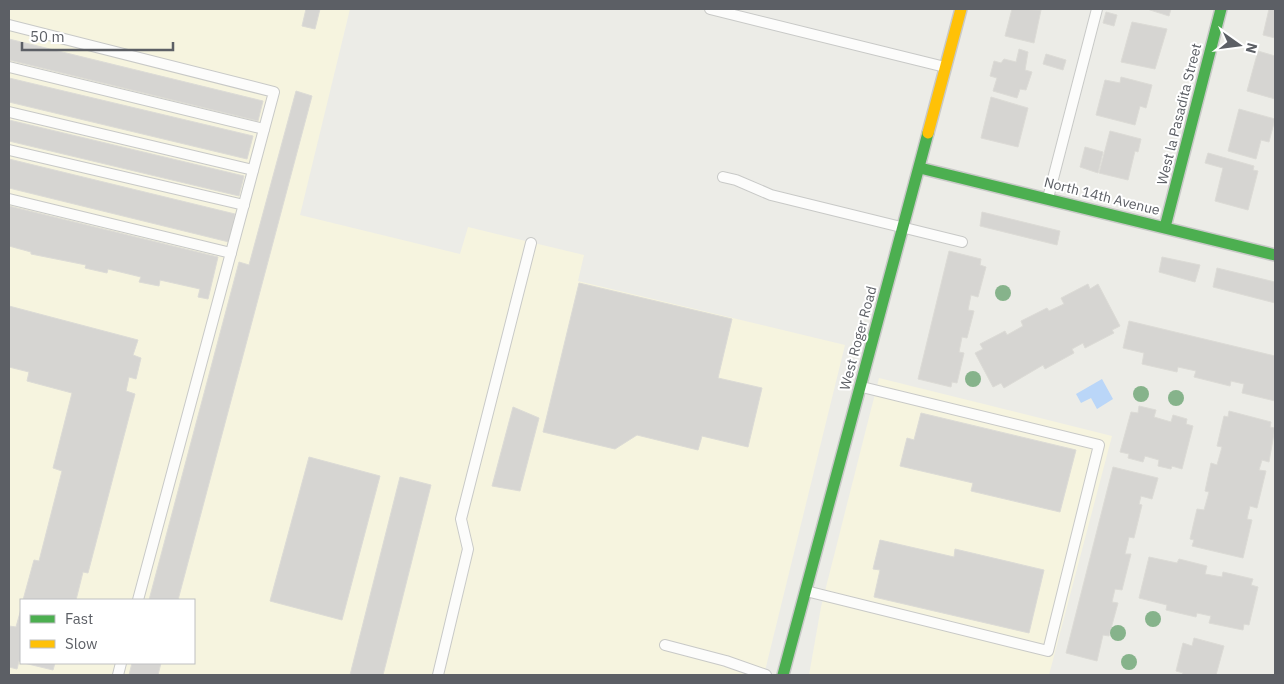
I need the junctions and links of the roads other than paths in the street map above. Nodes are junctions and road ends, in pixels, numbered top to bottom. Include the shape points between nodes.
1 (710, 9) edge
2 (961, 9) edge
3 (1097, 9) edge
4 (1221, 9) edge
5 (9, 24) edge
6 (9, 67) edge
7 (946, 67) junction
8 (9, 112) edge
9 (264, 129) junction
10 (9, 150) edge
11 (920, 168) junction
12 (253, 170) junction
13 (723, 177) dead end
14 (9, 198) edge
15 (1048, 198) junction
16 (244, 205) junction
17 (904, 227) junction
18 (1166, 227) junction
19 (962, 242) dead end
20 (531, 243) dead end
21 (231, 253) junction
22 (1275, 255) edge
23 (861, 386) junction
24 (805, 591) junction
25 (138, 599) edge
26 (665, 645) dead end
27 (438, 675) edge
28 (766, 675) edge
29 (783, 675) edge

1 - 7 lane
2 - 7 street, West Roger Road
3 - 15 lane
4 - 18 street, West la Pasadita Street
5 - 9 lane via 274,92
6 - 9 lane
7 - 11 street, West Roger Road
8 - 12 lane
9 - 12 lane
10 - 16 lane
11 - 15 street, North 14th Avenue
11 - 17 street, West Roger Road
12 - 16 lane
13 - 17 lane via 771,195
14 - 21 lane
15 - 18 street, North 14th Avenue
16 - 21 lane
17 - 19 lane
17 - 23 street, West Roger Road
18 - 22 street, North 14th Avenue
20 - 27 lane via 461,519 468,549
21 - 25 lane
23 - 24 street, West Roger Road
23 - 24 lane via 1099,445 1048,651
24 - 29 street, West Roger Road
26 - 28 lane

